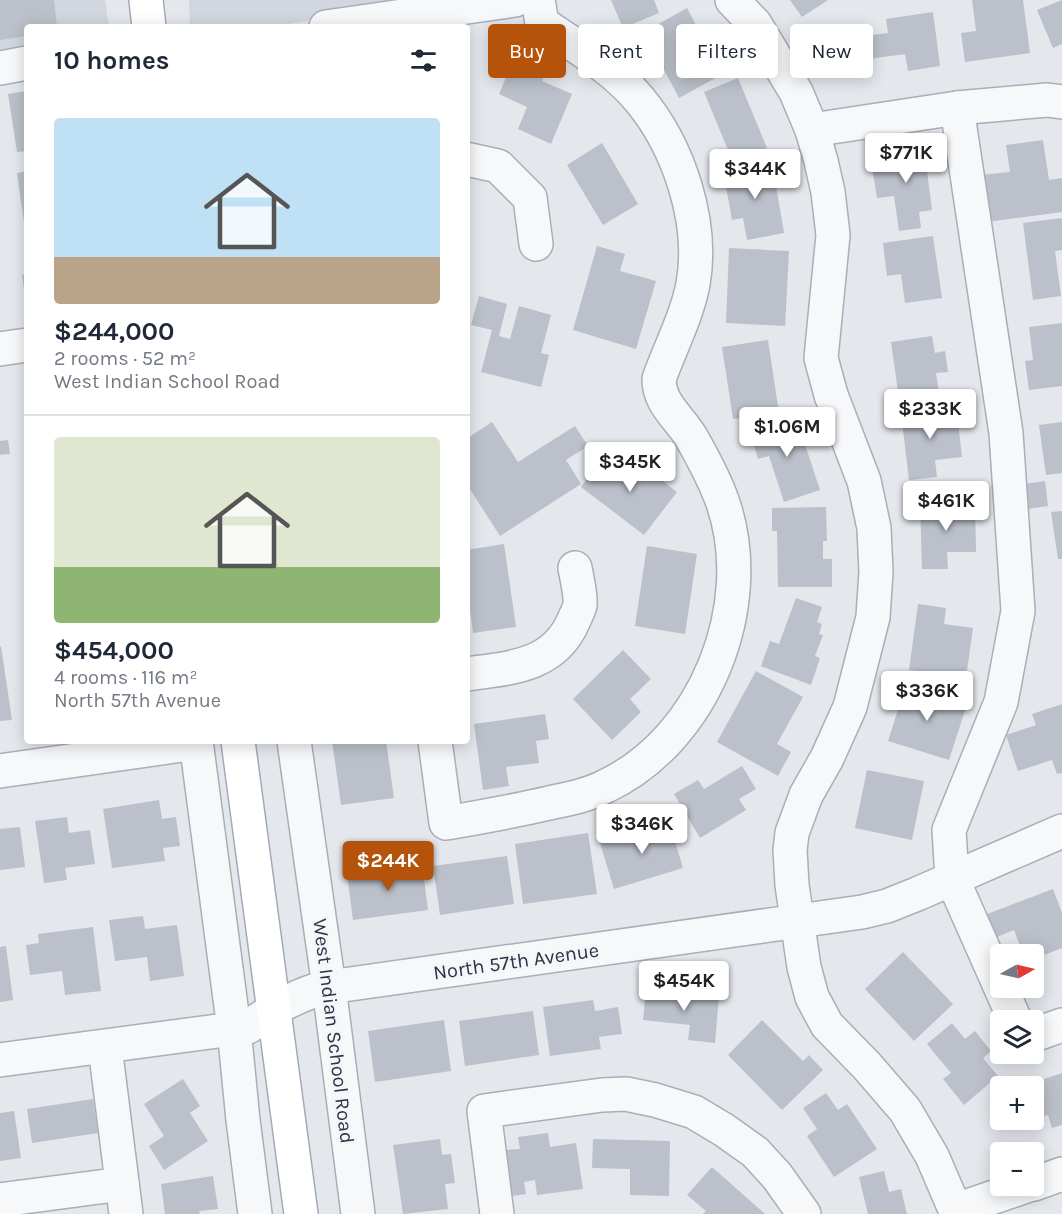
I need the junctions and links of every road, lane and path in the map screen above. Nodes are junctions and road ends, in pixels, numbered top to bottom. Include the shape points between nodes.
1 (146, 0) edge
2 (515, 0) edge
3 (538, 0) edge
4 (732, 0) edge
5 (149, 24) edge
6 (347, 24) edge
7 (24, 64) edge
8 (0, 68) edge
9 (1062, 102) edge
10 (957, 108) junction
11 (812, 130) junction
12 (470, 160) edge
13 (536, 244) dead end
14 (24, 345) edge
15 (0, 349) edge
16 (575, 568) dead end
17 (470, 673) edge
18 (182, 744) edge
19 (196, 744) edge
20 (238, 744) edge
21 (294, 744) edge
22 (435, 744) edge
23 (0, 771) edge
24 (1062, 831) edge
25 (952, 878) junction
26 (797, 922) junction
27 (329, 987) junction
28 (273, 1009) junction
29 (1011, 1010) edge
30 (1062, 1025) edge
31 (234, 1029) junction
32 (1044, 1031) edge
33 (105, 1047) junction
34 (0, 1060) edge
35 (1062, 1174) edge
36 (1044, 1180) edge
37 (999, 1196) edge
38 (124, 1199) edge
39 (0, 1200) edge
40 (957, 1212) edge
41 (255, 1214) edge
42 (301, 1214) edge
43 (358, 1214) edge
44 (497, 1214) edge
45 (804, 1214) edge

1 - 5 main road
2 - 6 street
3 - 22 street via 542,23 613,74 639,99 656,122 685,185 697,252 686,306 659,379 659,391 708,466 723,503 731,533 733,592 717,663 684,720 635,770 605,787 571,798 446,823
4 - 11 street via 755,24 776,57
7 - 8 street
9 - 10 street
10 - 11 street
10 - 25 street via 1006,433 1018,611 1001,702 949,830
11 - 26 street via 828,192 833,235 821,358 864,481 874,528 876,572 873,617 850,706 806,795 792,833
12 - 13 street via 498,166 530,198
14 - 15 street
16 - 17 street via 580,605 569,632 553,649 517,667
18 - 23 street
19 - 31 street
20 - 28 main road
21 - 27 street, West Indian School Road
24 - 25 street, North 57th Avenue
25 - 26 street, North 57th Avenue via 886,906
25 - 29 street
26 - 27 street, North 57th Avenue
26 - 40 street via 812,998 827,1025 905,1110 932,1156
27 - 28 street, North 57th Avenue via 312,990
27 - 43 street, West Indian School Road
28 - 31 street, North 57th Avenue via 248,1027
28 - 42 main road
30 - 32 street
31 - 33 street, North 57th Avenue
31 - 41 street
33 - 34 street, North 57th Avenue
33 - 38 street
35 - 36 street
37 - 40 street
38 - 39 street
44 - 45 street via 484,1111 626,1094 694,1112 724,1130 755,1152

